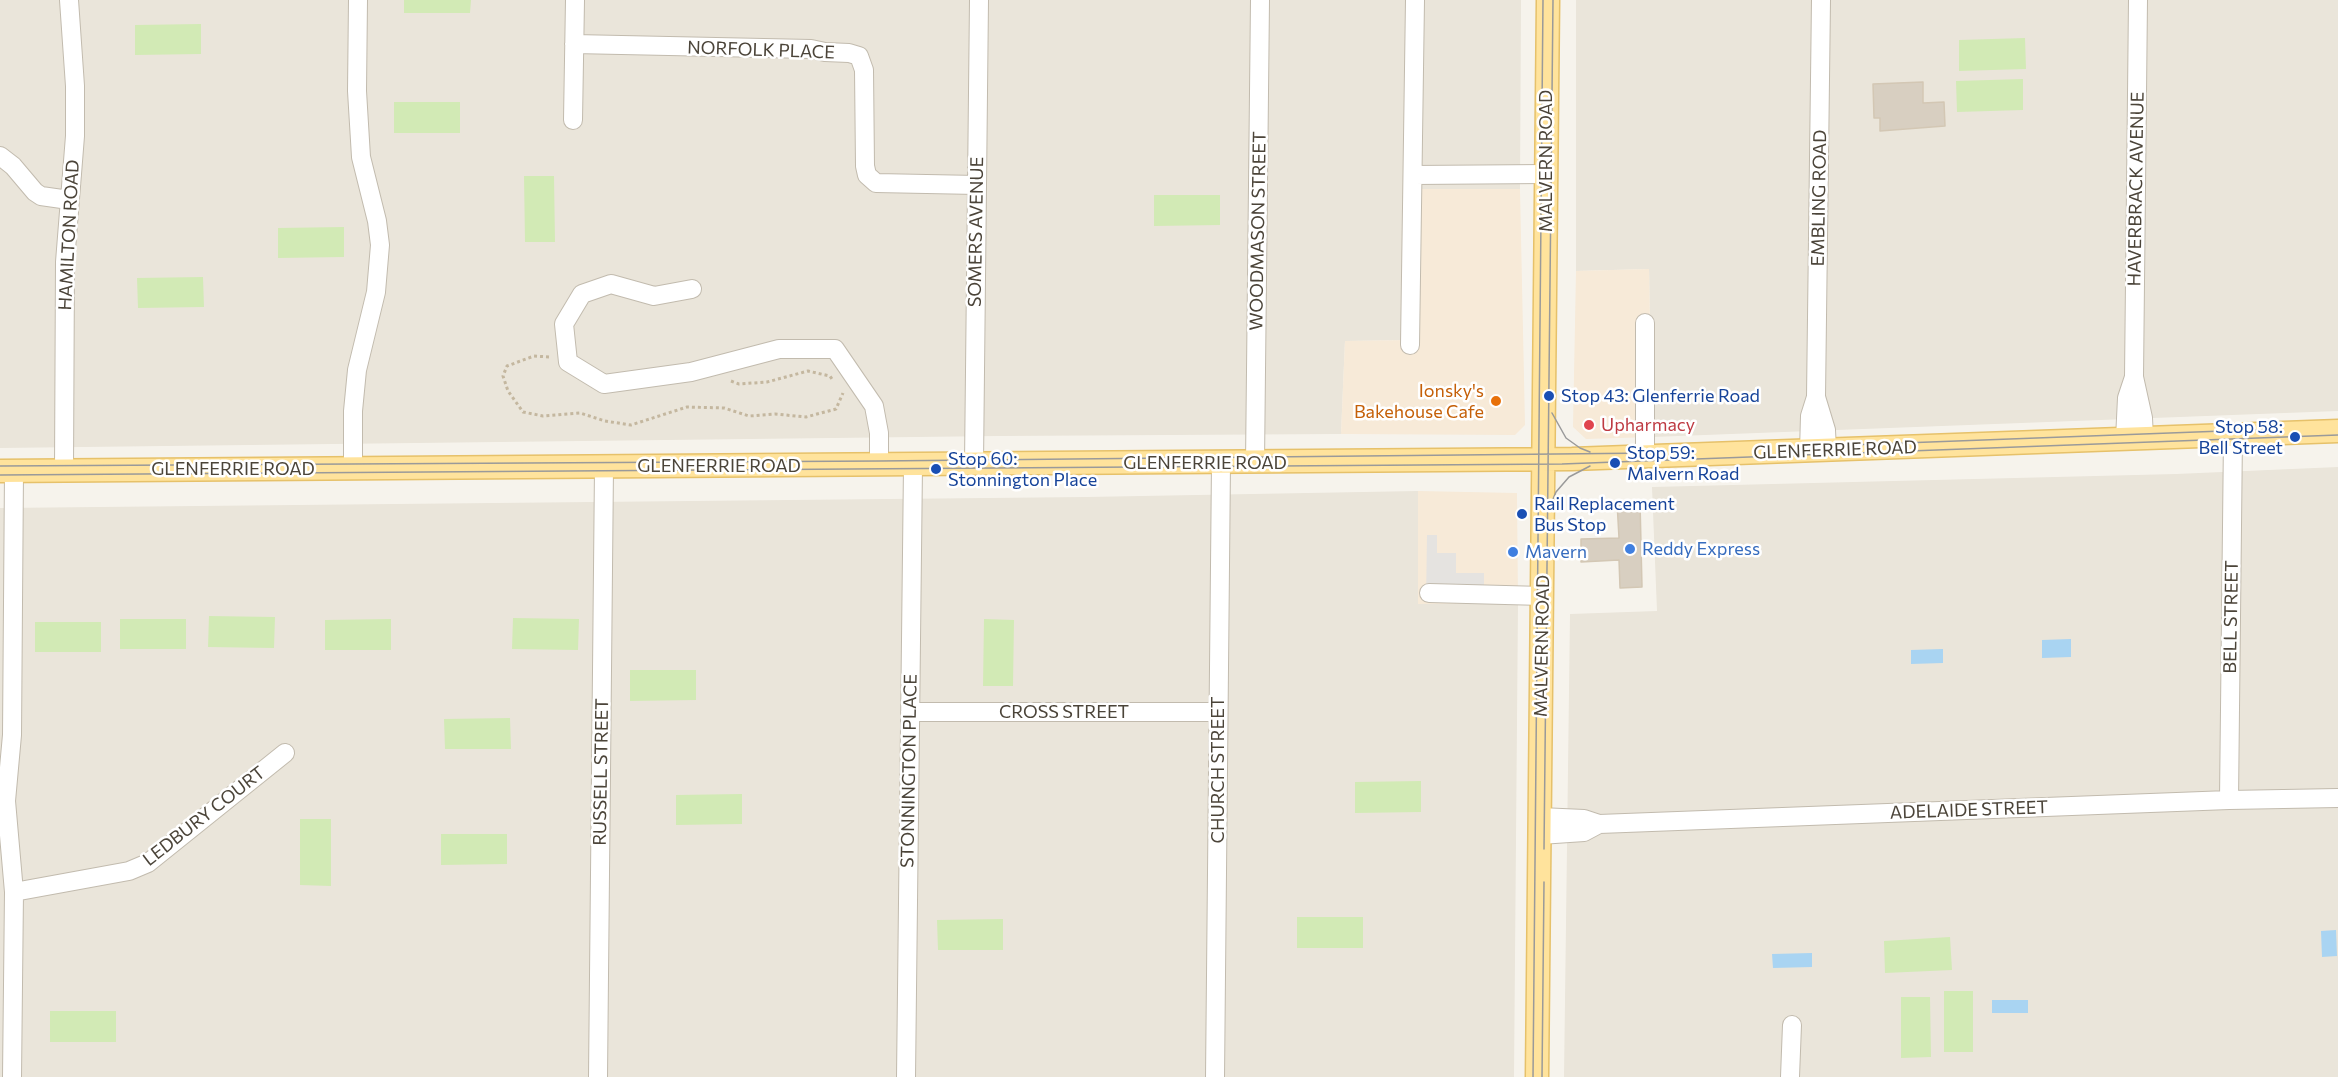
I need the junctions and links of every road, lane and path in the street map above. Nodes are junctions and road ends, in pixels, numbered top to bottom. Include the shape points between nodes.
1 (69, 0) edge
2 (358, 0) edge
3 (575, 0) edge
4 (979, 0) edge
5 (1260, 0) edge
6 (1415, 0) edge
7 (1548, 0) edge
8 (1821, 0) edge
9 (2138, 0) edge
10 (574, 44) junction
11 (573, 120) dead end
12 (0, 156) edge
13 (1546, 174) junction
14 (1413, 175) junction
15 (977, 185) junction
16 (69, 200) junction
17 (692, 289) dead end
18 (1645, 323) dead end
19 (1410, 345) dead end
20 (568, 359) junction
21 (709, 367) junction
22 (2338, 431) edge
23 (2233, 435) junction
24 (2134, 439) junction
25 (1818, 451) junction
26 (1645, 458) junction
27 (1544, 459) junction
28 (1221, 463) junction
29 (1255, 463) junction
30 (974, 464) junction
31 (879, 465) junction
32 (913, 465) junction
33 (604, 467) junction
34 (353, 468) junction
35 (63, 470) junction
36 (7, 471) edge
37 (1429, 593) dead end
38 (1543, 596) junction
39 (910, 712) junction
40 (1218, 712) junction
41 (285, 753) dead end
42 (4, 767) edge
43 (2338, 798) edge
44 (2229, 800) junction
45 (1540, 826) junction
46 (14, 892) junction
47 (1792, 1025) dead end
48 (12, 1077) edge
49 (598, 1077) edge
50 (906, 1077) edge
51 (1215, 1077) edge
52 (1537, 1077) edge
53 (1790, 1077) edge

1 - 16 street, HAMILTON ROAD via 75,136
2 - 34 street via 360,147 380,246 376,292 357,370
3 - 10 street
4 - 15 street, SOMERS AVENUE
5 - 29 street, WOODMASON STREET
6 - 14 street
7 - 13 main road, MALVERN ROAD
8 - 25 street, EMBLING ROAD via 1816,397 1826,430
9 - 24 street, HAVERBRACK AVENUE via 2134,377 2143,418
10 - 11 street
10 - 15 street, NORFOLK PLACE via 811,49 859,56 864,70 867,175 876,183
12 - 16 street via 41,196
13 - 14 street
13 - 27 main road, MALVERN ROAD
14 - 19 street
15 - 30 street, SOMERS AVENUE
16 - 35 street, HAMILTON ROAD
17 - 20 street via 654,296 611,284 582,294 564,324
18 - 26 street
20 - 21 street via 604,384
20 - 21 path via 534,356 507,366 503,376 508,392 523,412 543,416 580,413 631,425 687,407 724,408 749,417 806,417 836,409 844,393 830,376 808,371 767,382 739,384
21 - 31 street via 779,349 835,349 874,406
22 - 23 main road, GLENFERRIE ROAD
23 - 24 main road, GLENFERRIE ROAD
23 - 44 street, BELL STREET
24 - 25 main road, GLENFERRIE ROAD
25 - 26 main road, GLENFERRIE ROAD
26 - 27 main road, GLENFERRIE ROAD
27 - 29 main road, GLENFERRIE ROAD
27 - 38 main road, MALVERN ROAD
28 - 29 main road, GLENFERRIE ROAD
28 - 30 main road, GLENFERRIE ROAD
28 - 40 street, CHURCH STREET
30 - 32 main road, GLENFERRIE ROAD
31 - 32 main road, GLENFERRIE ROAD
31 - 33 main road, GLENFERRIE ROAD
32 - 39 street, STONNINGTON PLACE
33 - 34 main road, GLENFERRIE ROAD
33 - 49 street, RUSSELL STREET
34 - 35 main road, GLENFERRIE ROAD
35 - 36 main road, GLENFERRIE ROAD
36 - 42 street via 12,735
37 - 38 street
38 - 45 main road, MALVERN ROAD
39 - 40 street, CROSS STREET
39 - 50 street, STONNINGTON PLACE
40 - 51 street, CHURCH STREET
41 - 46 street, LEDBURY COURT via 148,863 129,871
42 - 46 street
43 - 44 street, ADELAIDE STREET
44 - 45 street, ADELAIDE STREET via 1599,824 1584,819
45 - 52 main road, MALVERN ROAD
46 - 48 street
47 - 53 street

